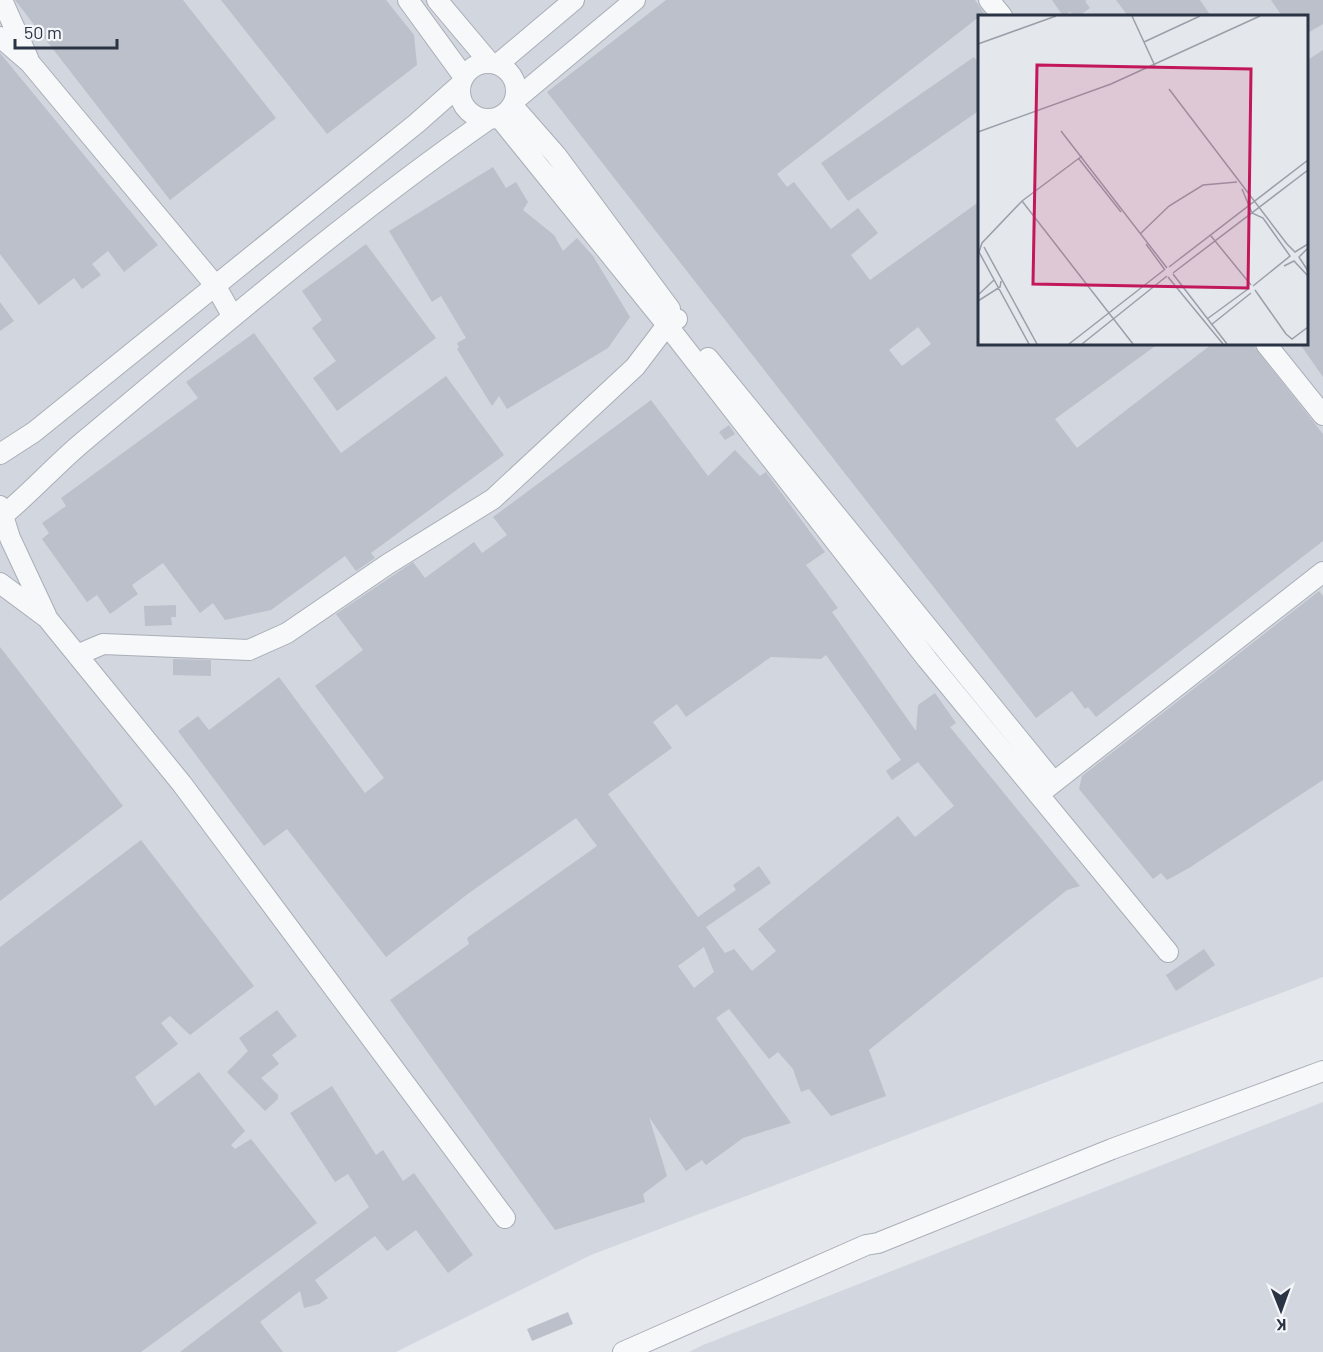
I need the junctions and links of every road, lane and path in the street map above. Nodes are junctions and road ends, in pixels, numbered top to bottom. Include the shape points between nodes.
1 (2, 0) edge
2 (408, 0) edge
3 (437, 0) edge
4 (574, 0) edge
5 (635, 0) edge
6 (989, 0) edge
7 (1001, 15) edge
8 (0, 37) edge
9 (30, 63) junction
10 (494, 63) junction
11 (462, 80) junction
12 (504, 111) junction
13 (215, 285) junction
14 (233, 317) junction
15 (672, 322) junction
16 (1267, 345) edge
17 (1323, 415) edge
18 (0, 454) edge
19 (2, 512) edge
20 (1323, 572) edge
21 (0, 583) edge
22 (47, 618) junction
23 (77, 655) junction
24 (1053, 781) junction
25 (1039, 796) junction
26 (1168, 952) dead end
27 (1323, 1071) edge
28 (505, 1218) dead end
29 (622, 1352) edge

1 - 9 street
2 - 11 street
3 - 10 street
4 - 10 street
5 - 12 street
6 - 7 street
8 - 9 street
9 - 13 street
10 - 11 street via 475,66
10 - 12 street via 506,68 516,83
11 - 12 street via 466,108 480,118
11 - 13 street via 417,123
12 - 14 street via 433,158
12 - 15 street via 556,155
13 - 14 street
13 - 18 street via 34,432
14 - 19 street
15 - 23 street via 635,367 493,500 388,564 287,633 249,650 103,644
15 - 24 street
15 - 25 street via 927,659
16 - 17 street
19 - 22 street
20 - 24 street
21 - 22 street
22 - 23 street
23 - 28 street via 182,784
24 - 25 street
25 - 26 street
27 - 29 street via 866,1245

